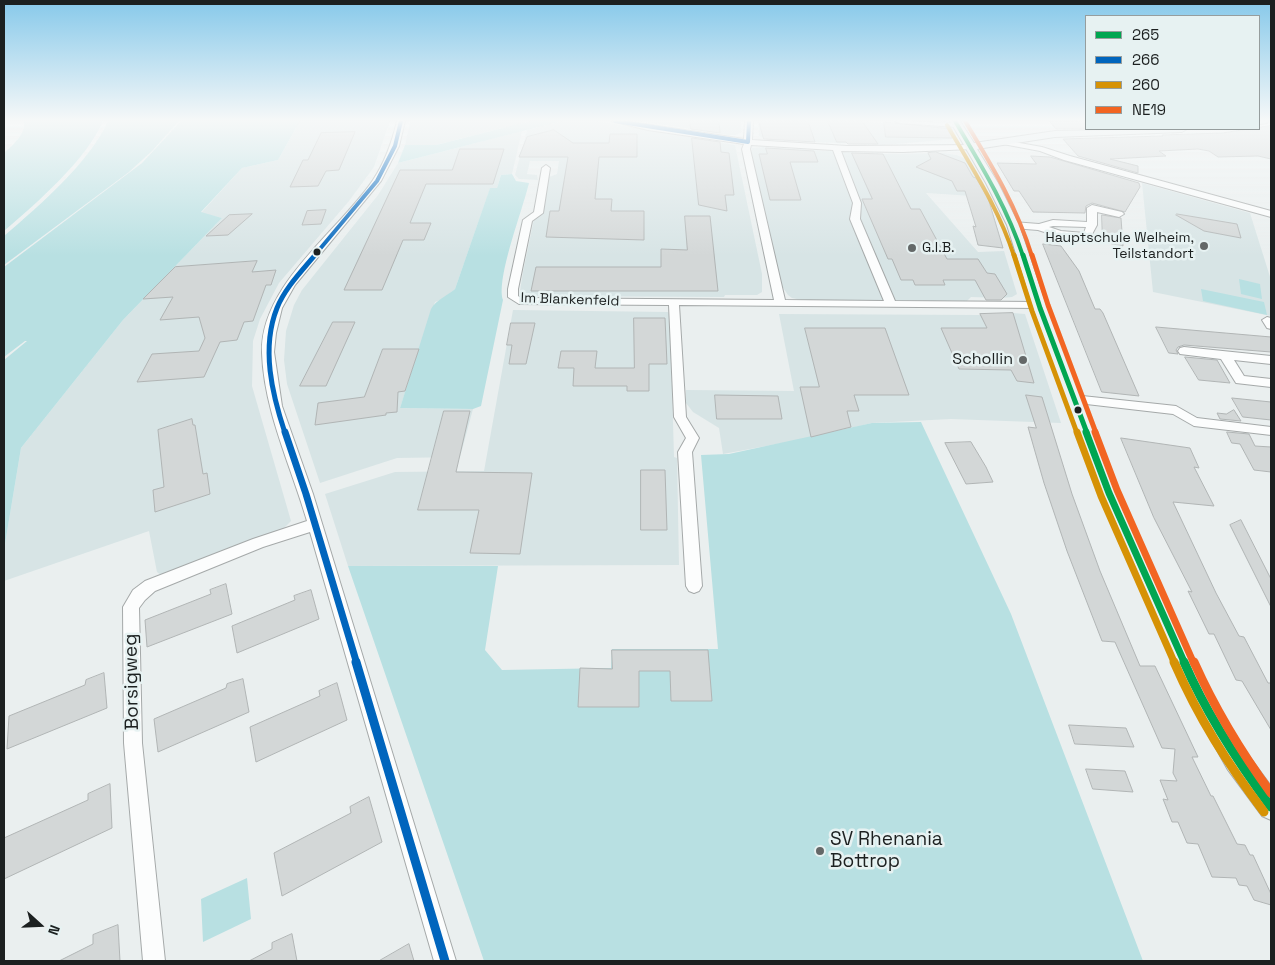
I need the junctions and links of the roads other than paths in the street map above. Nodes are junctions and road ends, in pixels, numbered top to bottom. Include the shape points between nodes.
1 (385, 166) edge
2 (750, 166) edge
3 (843, 166) edge
4 (982, 166) edge
5 (1101, 166) edge
6 (546, 168) dead end
7 (1119, 214) dead end
8 (1271, 214) edge
9 (1013, 225) junction
10 (674, 303) junction
11 (780, 303) junction
12 (891, 304) junction
13 (1039, 305) junction
14 (1184, 351) dead end
15 (1225, 355) junction
16 (1271, 360) edge
17 (1271, 383) edge
18 (1073, 399) junction
19 (1271, 431) edge
20 (315, 524) junction
21 (694, 586) dead end
22 (1271, 807) edge
23 (154, 961) edge
24 (445, 961) edge

1 - 20 street via 377,181 291,284 277,308 270,333 268,352 276,406
2 - 11 street
3 - 12 street via 857,203 855,219
4 - 9 main road
5 - 8 street
6 - 10 street, Im Blankenfeld via 538,213 528,220 513,297 519,301
7 - 9 street via 1092,208 1088,236
9 - 13 main road
10 - 11 street, Im Blankenfeld
10 - 21 street via 680,417 693,438 685,452
11 - 12 street, Im Blankenfeld
12 - 13 street, Im Blankenfeld
13 - 18 main road
14 - 15 street
15 - 16 street
15 - 17 street via 1240,380
18 - 19 street via 1176,410 1194,422
18 - 22 main road via 1109,493 1199,696 1237,761
20 - 23 street, Borsigweg via 150,586 131,607 132,744
20 - 24 street

